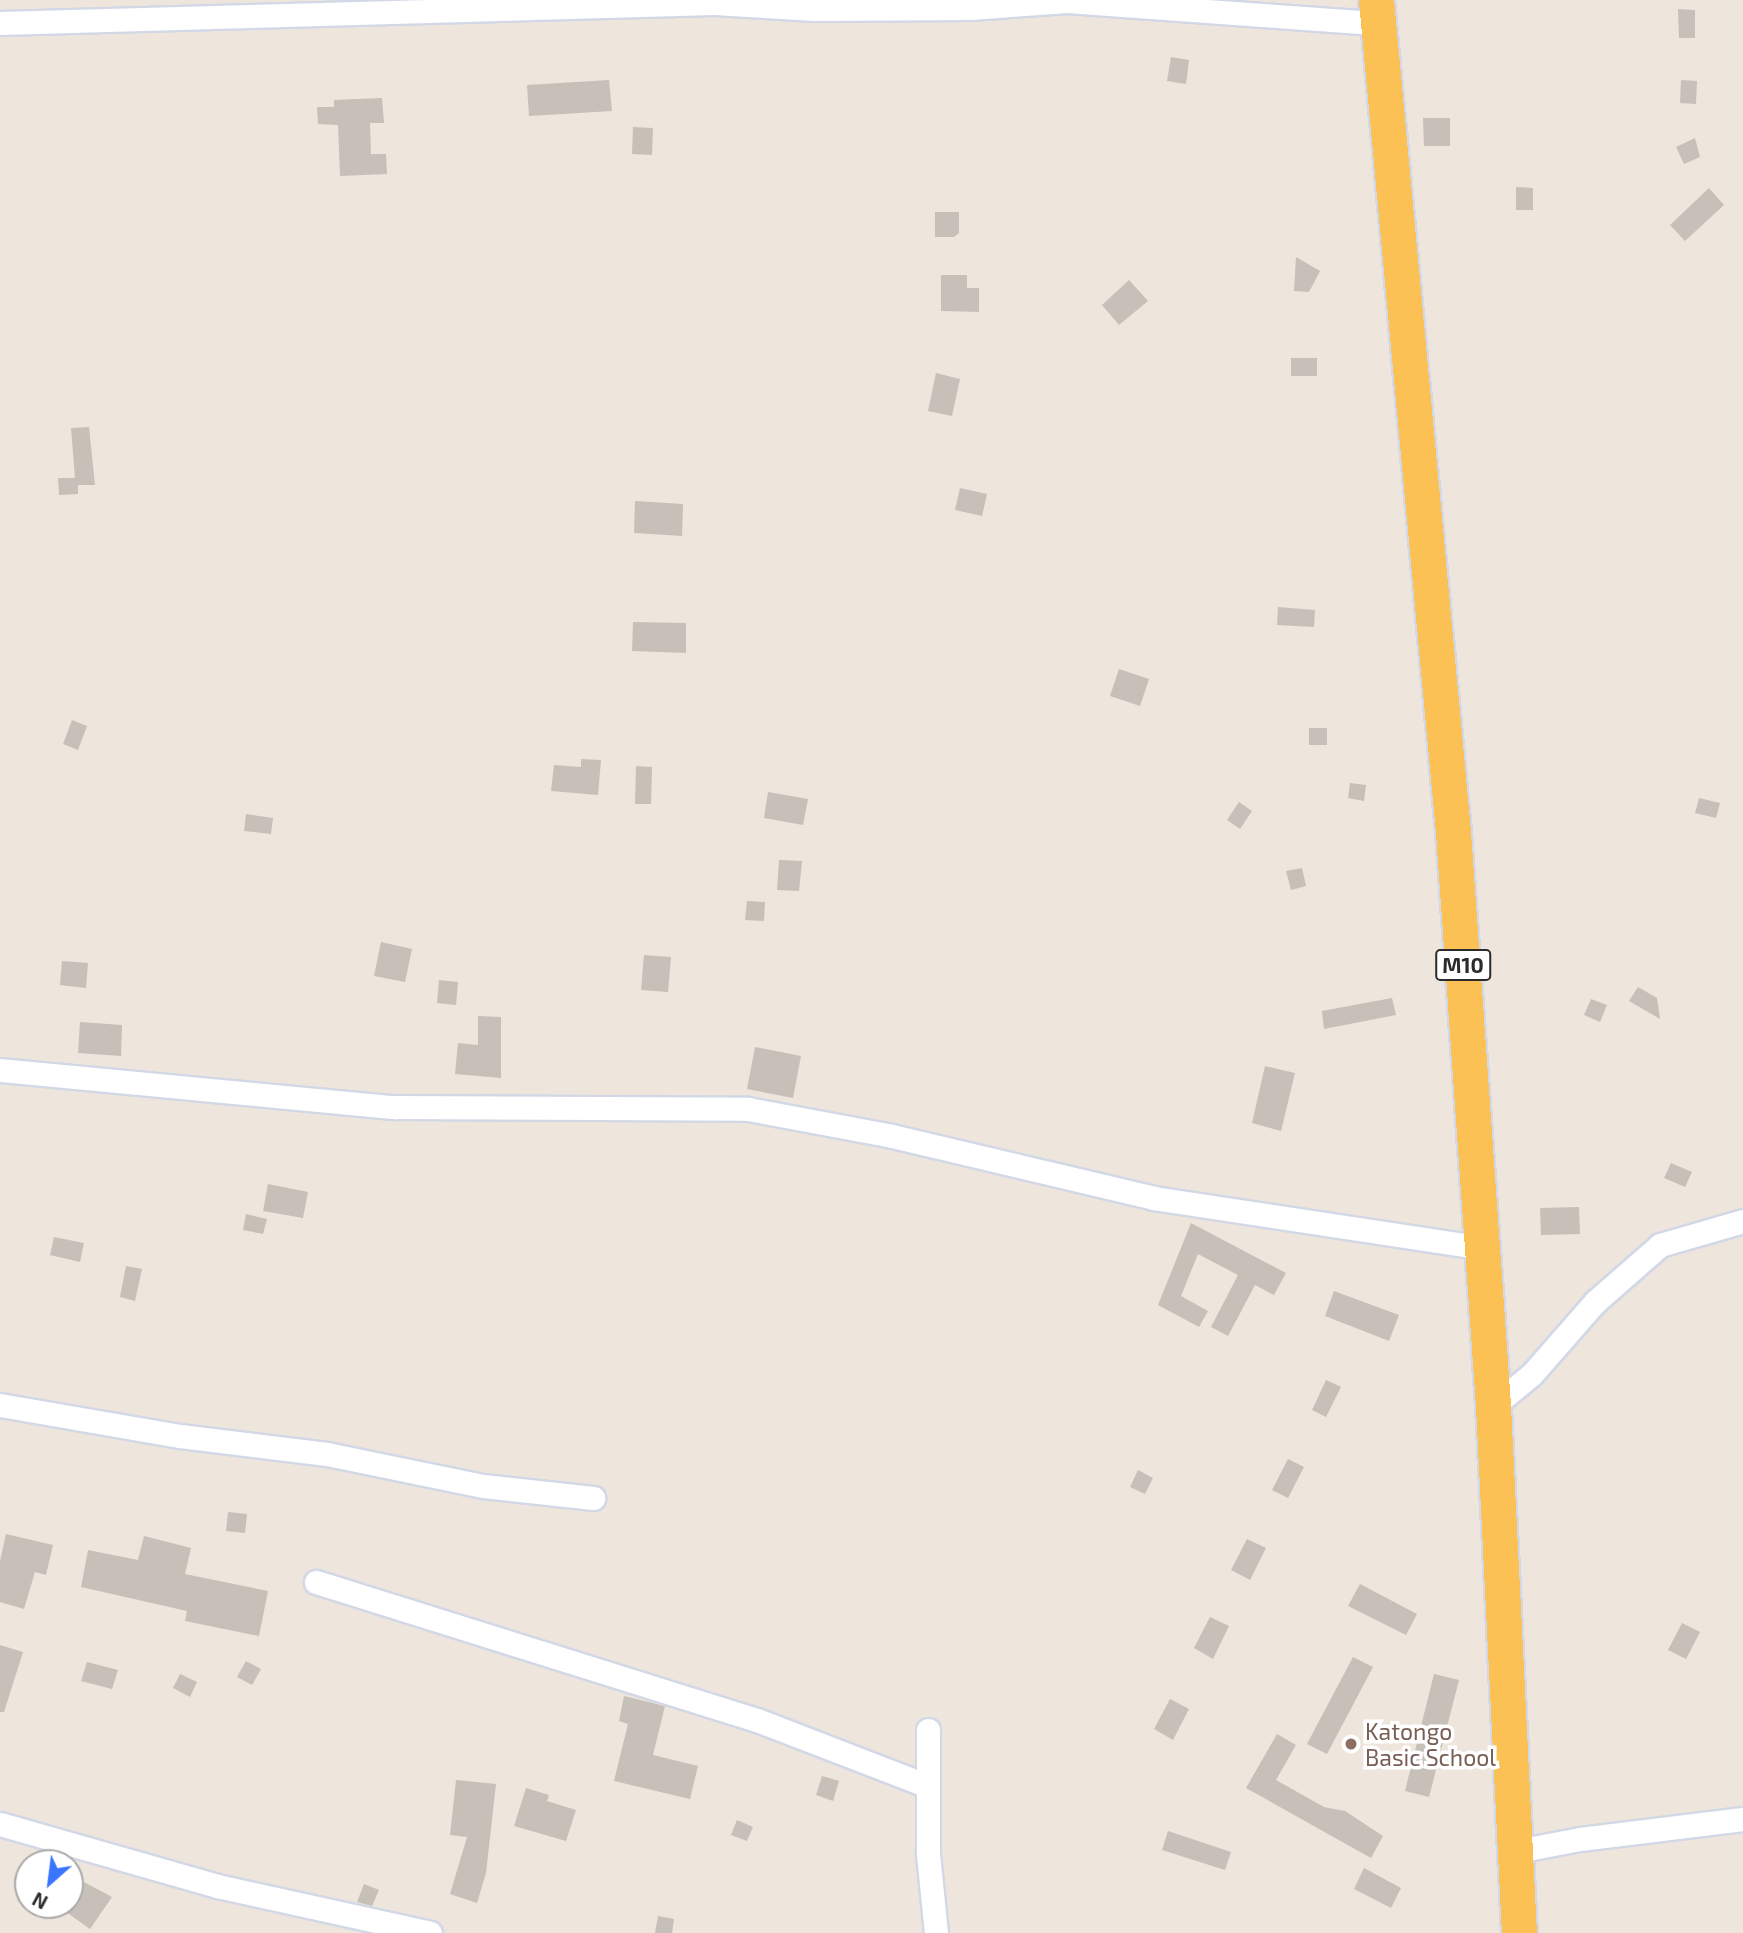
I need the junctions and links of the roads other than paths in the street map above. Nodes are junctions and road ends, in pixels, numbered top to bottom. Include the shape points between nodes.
1 (1376, 12) edge
2 (0, 23) edge
3 (0, 1070) edge
4 (1743, 1221) edge
5 (1483, 1248) junction
6 (0, 1405) edge
7 (1493, 1406) junction
8 (593, 1498) dead end
9 (316, 1582) dead end
10 (928, 1730) dead end
11 (928, 1786) junction
12 (1743, 1819) edge
13 (0, 1824) edge
14 (1517, 1851) junction
15 (430, 1933) edge
16 (936, 1933) edge
17 (1519, 1933) edge

1 - 2 street via 1067,1 970,8 814,9 715,3
1 - 5 main road, M10 via 1453,832
3 - 5 street via 394,1107 748,1109 892,1136 1154,1198
4 - 7 street via 1660,1245 1595,1303 1532,1374
5 - 7 main road, M10
6 - 8 street via 180,1436 327,1454 483,1486
7 - 14 main road, M10
9 - 11 street via 757,1720
10 - 11 street
11 - 16 street via 928,1854
12 - 14 street
13 - 15 street via 217,1886
14 - 17 main road, M10

